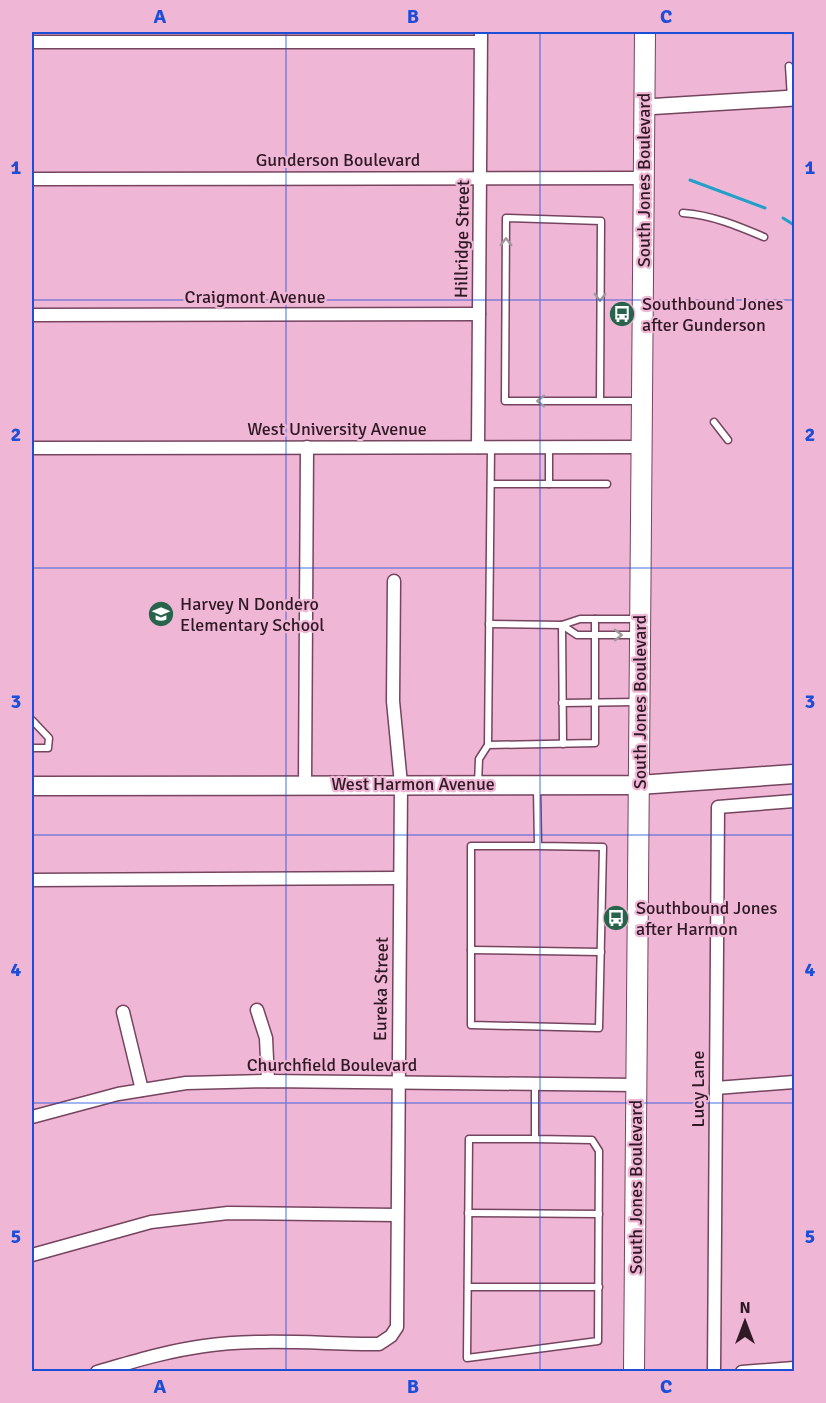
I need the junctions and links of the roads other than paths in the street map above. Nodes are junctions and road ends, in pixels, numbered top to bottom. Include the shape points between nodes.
1 (645, 32) edge
2 (480, 37) edge
3 (32, 42) edge
4 (789, 66) dead end
5 (793, 98) edge
6 (645, 107) junction
7 (481, 178) junction
8 (644, 178) junction
9 (32, 179) edge
10 (683, 213) dead end
11 (764, 237) dead end
12 (479, 314) junction
13 (32, 315) edge
14 (600, 401) junction
15 (642, 401) junction
16 (714, 422) dead end
17 (728, 440) dead end
18 (307, 447) junction
19 (478, 447) junction
20 (491, 447) junction
21 (549, 447) junction
22 (642, 447) junction
23 (32, 448) edge
24 (491, 484) junction
25 (549, 484) junction
26 (608, 484) dead end
27 (394, 581) dead end
28 (595, 619) junction
29 (489, 624) junction
30 (562, 625) junction
31 (640, 627) junction
32 (595, 635) junction
33 (640, 702) junction
34 (562, 703) junction
35 (595, 703) junction
36 (32, 720) edge
37 (563, 744) junction
38 (488, 745) junction
39 (32, 748) edge
40 (795, 774) edge
41 (304, 784) junction
42 (401, 784) junction
43 (478, 784) junction
44 (537, 785) junction
45 (639, 785) junction
46 (32, 786) edge
47 (795, 801) edge
48 (538, 846) junction
49 (400, 878) junction
50 (32, 880) edge
51 (471, 950) junction
52 (601, 952) junction
53 (257, 1010) dead end
54 (123, 1012) dead end
55 (268, 1081) junction
56 (795, 1082) edge
57 (398, 1083) junction
58 (535, 1084) junction
59 (636, 1085) junction
60 (716, 1088) junction
61 (141, 1090) junction
62 (32, 1118) edge
63 (535, 1139) junction
64 (468, 1213) junction
65 (599, 1214) junction
66 (398, 1215) junction
67 (32, 1254) edge
68 (468, 1287) junction
69 (598, 1287) junction
70 (795, 1368) edge
71 (97, 1371) edge
72 (634, 1371) edge
73 (714, 1371) edge
74 (742, 1371) edge

1 - 6 main road, South Jones Boulevard
2 - 3 street
2 - 7 street, Hillridge Street
4 - 5 lane
5 - 6 street
6 - 8 main road, South Jones Boulevard
7 - 8 street, Gunderson Boulevard
7 - 9 street, Gunderson Boulevard
7 - 12 street, Hillridge Street
8 - 15 main road, South Jones Boulevard
10 - 11 lane via 715,218
12 - 13 street, Craigmont Avenue
12 - 19 street, Hillridge Street
14 -> 14 lane via 506,401 506,218 601,221
14 - 15 lane
15 - 22 main road, South Jones Boulevard
16 - 17 lane
18 - 19 street, West University Avenue
18 - 23 street, West University Avenue
18 - 41 street
19 - 20 street, West University Avenue
20 - 21 street, West University Avenue
20 - 24 lane
21 - 22 street, West University Avenue
21 - 25 lane
22 - 31 main road, South Jones Boulevard
24 - 25 lane
24 - 29 lane
25 - 26 lane
27 - 42 street, Eureka Street via 393,701
28 - 30 lane
28 - 31 lane
28 - 32 lane
29 - 30 lane
29 - 38 lane
30 - 32 lane via 577,635
30 - 34 lane
32 -> 31 lane
31 - 33 main road, South Jones Boulevard
32 - 35 lane
33 - 35 lane
33 - 45 main road, South Jones Boulevard
34 - 35 lane
34 - 37 lane
35 - 37 lane via 595,744
36 - 39 lane via 49,738 48,748
37 - 38 lane
38 - 43 lane via 479,759
40 - 45 main road, West Harmon Avenue
41 - 42 main road, West Harmon Avenue
41 - 46 main road, West Harmon Avenue
42 - 43 main road, West Harmon Avenue
42 - 49 street, Eureka Street
43 - 44 main road, West Harmon Avenue
44 - 45 main road, West Harmon Avenue
44 - 48 lane
45 - 59 main road, South Jones Boulevard
47 - 60 street, Lucy Lane via 718,807
48 - 51 lane via 471,846
48 - 52 lane via 603,847
49 - 50 street
49 - 57 street, Eureka Street
51 - 52 lane
51 - 52 lane via 471,1025 600,1028
53 - 55 street via 266,1038
54 - 61 street
55 - 57 street, Churchfield Boulevard
55 - 61 street, Churchfield Boulevard via 186,1083
56 - 60 street
57 - 58 street, Churchfield Boulevard
57 - 66 street, Eureka Street
58 - 59 street, Churchfield Boulevard
58 - 63 lane
59 - 72 main road, South Jones Boulevard
60 - 73 street, Lucy Lane
61 - 62 street, Churchfield Boulevard
63 - 64 lane via 469,1139
63 - 65 lane via 592,1140 600,1151
64 - 65 lane
64 - 68 lane
65 - 69 lane
66 - 67 street via 228,1213 151,1222
66 - 71 street, Eureka Street via 397,1327 392,1336 379,1344 205,1346
68 - 69 lane
68 - 69 lane via 467,1358 597,1341
70 - 74 street

